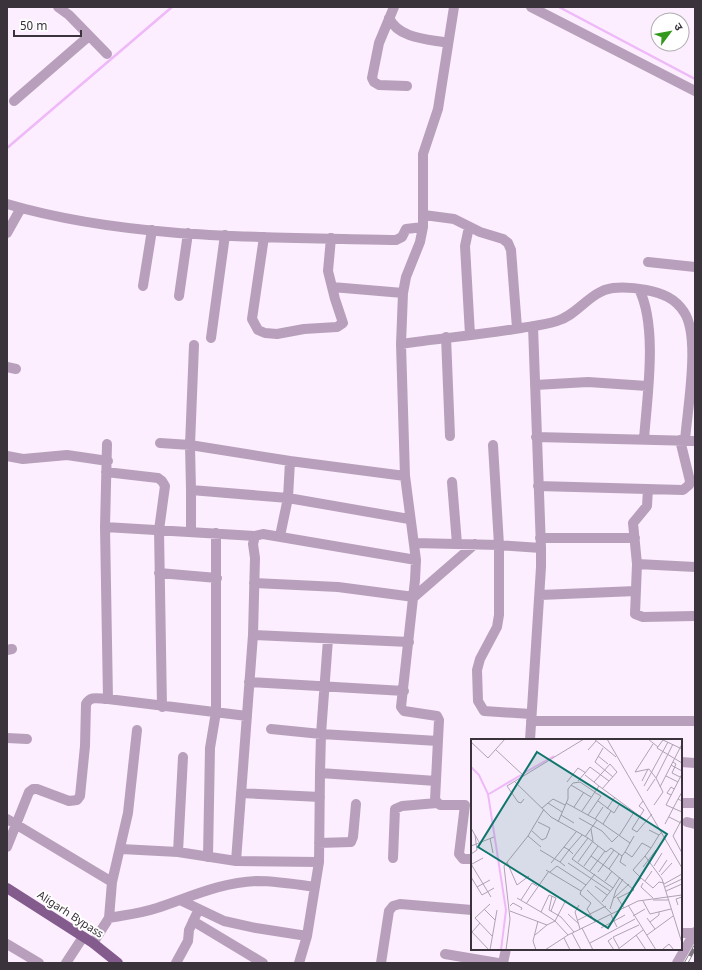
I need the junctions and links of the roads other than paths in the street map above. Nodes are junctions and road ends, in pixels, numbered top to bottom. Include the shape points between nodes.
1 (58, 7) edge
2 (394, 7) edge
3 (454, 7) edge
4 (534, 8) edge
5 (389, 18) junction
6 (89, 36) junction
7 (448, 43) junction
8 (107, 54) dead end
9 (407, 86) dead end
10 (695, 91) edge
11 (14, 101) dead end
12 (7, 204) edge
13 (21, 208) junction
14 (424, 214) junction
15 (423, 227) junction
16 (469, 227) junction
17 (152, 230) junction
18 (188, 232) junction
19 (7, 233) edge
20 (225, 235) junction
21 (264, 237) junction
22 (331, 238) junction
23 (648, 262) dead end
24 (695, 267) edge
25 (143, 286) dead end
26 (332, 287) junction
27 (639, 289) junction
28 (403, 293) junction
29 (179, 296) dead end
30 (690, 314) edge
31 (533, 326) junction
32 (518, 328) junction
33 (470, 335) junction
34 (211, 338) dead end
35 (446, 338) junction
36 (401, 344) junction
37 (194, 345) dead end
38 (535, 385) junction
39 (647, 386) junction
40 (450, 436) dead end
41 (536, 436) junction
42 (644, 439) junction
43 (687, 441) edge
44 (160, 443) dead end
45 (107, 444) dead end
46 (190, 445) junction
47 (492, 445) dead end
48 (7, 456) edge
49 (108, 461) junction
50 (290, 461) junction
51 (106, 472) junction
52 (405, 476) junction
53 (452, 482) dead end
54 (538, 486) junction
55 (648, 489) junction
56 (191, 490) junction
57 (288, 498) junction
58 (409, 519) junction
59 (105, 527) junction
60 (159, 530) junction
61 (191, 532) junction
62 (216, 533) junction
63 (256, 536) junction
64 (280, 536) junction
65 (540, 538) junction
66 (635, 538) junction
67 (414, 543) junction
68 (457, 544) junction
69 (475, 544) junction
70 (498, 545) junction
71 (541, 548) junction
72 (416, 560) junction
73 (637, 564) junction
74 (695, 567) edge
75 (159, 573) junction
76 (217, 578) junction
77 (254, 583) junction
78 (636, 591) junction
79 (540, 595) junction
80 (414, 597) junction
81 (695, 616) edge
82 (253, 635) junction
83 (328, 639) junction
84 (409, 642) junction
85 (249, 682) junction
86 (325, 686) junction
87 (404, 691) junction
88 (108, 700) junction
89 (162, 707) junction
90 (216, 712) junction
91 (247, 716) junction
92 (531, 718) junction
93 (695, 720) edge
94 (271, 729) dead end
95 (137, 730) dead end
96 (321, 734) junction
97 (7, 738) edge
98 (27, 739) dead end
99 (530, 739) edge
100 (438, 741) junction
101 (183, 757) dead end
102 (682, 762) edge
103 (695, 763) edge
104 (320, 773) junction
105 (436, 781) junction
106 (241, 794) junction
107 (320, 797) junction
108 (437, 803) junction
109 (682, 803) edge
110 (695, 803) edge
111 (356, 804) dead end
112 (469, 805) edge
113 (7, 819) edge
114 (16, 825) junction
115 (319, 843) junction
116 (7, 847) edge
117 (121, 849) junction
118 (178, 852) junction
119 (208, 857) junction
120 (393, 858) dead end
121 (471, 859) edge
122 (236, 861) junction
123 (318, 862) junction
124 (112, 882) junction
125 (315, 887) junction
126 (7, 888) edge
127 (180, 900) junction
128 (198, 910) junction
129 (471, 910) edge
130 (109, 918) junction
131 (193, 921) junction
132 (695, 932) edge
133 (682, 933) edge
134 (307, 936) junction
135 (83, 937) junction
136 (93, 943) junction
137 (7, 944) edge
138 (506, 950) edge
139 (445, 954) dead end
140 (39, 963) edge
141 (66, 963) edge
142 (118, 963) edge
143 (176, 963) edge
144 (263, 963) edge
145 (299, 963) edge
146 (381, 963) edge
147 (498, 963) edge
148 (503, 963) edge
149 (677, 963) edge

1 - 6 street
2 - 5 street
3 - 7 street
4 - 10 street
5 - 7 street via 398,30 407,34
5 - 9 street via 378,43 372,78 379,85
6 - 8 street
6 - 11 street
7 - 14 street via 438,109 423,154
12 - 13 street
13 - 17 street via 72,220
13 - 19 street
14 - 15 street
14 - 16 street via 445,216
15 - 22 street via 406,229 402,237 396,240
15 - 28 street
16 - 32 street via 508,243 511,250
16 - 33 street via 465,246
17 - 18 street
17 - 25 street
18 - 20 street
18 - 29 street
20 - 21 street
20 - 34 street
21 - 22 street
21 - 26 street via 252,319 258,330 277,334 340,326 343,320
22 - 26 street via 328,271
23 - 24 street
26 - 28 street
27 - 30 street via 661,293
27 - 31 street via 613,288 598,293 573,314 557,321
27 - 39 street via 648,311
28 - 36 street
30 - 43 street via 692,353
31 - 32 street
31 - 38 street
32 - 33 street
33 - 35 street
35 - 36 street
35 - 40 street
36 - 52 street
37 - 46 street
38 - 39 street via 594,382
38 - 41 street
39 - 42 street
41 - 42 street
41 - 54 street
42 - 43 street
43 - 55 street via 689,485 683,490
44 - 46 street
45 - 49 street
46 - 50 street
46 - 56 street
47 - 70 street
48 - 49 street via 23,459 67,455
49 - 51 street
50 - 52 street
50 - 57 street
51 - 59 street
51 - 60 street via 158,478 162,481 164,486
52 - 58 street
53 - 68 street
54 - 55 street
54 - 65 street
55 - 66 street via 647,506 633,523
56 - 57 street
56 - 61 street
57 - 58 street
57 - 64 street
58 - 67 street
59 - 60 street
59 - 88 street
60 - 61 street
60 - 75 street
61 - 62 street
62 - 63 street
62 - 76 street
63 - 64 street
63 - 77 street via 253,544
64 - 72 street
65 - 66 street
65 - 71 street
66 - 73 street
67 - 68 street
67 - 72 street
68 - 69 street
69 - 70 street
69 - 80 street
70 - 71 street
70 - 92 street via 500,615 477,670 478,701 484,711
71 - 79 street
72 - 80 street
73 - 74 street
73 - 78 street
75 - 76 street
75 - 89 street
76 - 90 street
77 - 80 street via 346,587
77 - 82 street
78 - 79 street
78 - 81 street via 634,610 638,617
79 - 92 street
80 - 84 street
82 - 83 street
82 - 85 street
83 - 84 street
83 - 86 street
84 - 87 street
85 - 86 street
85 - 91 street
86 - 87 street
86 - 96 street
87 - 100 street via 401,707 404,711 437,716
88 - 89 street
88 - 114 street via 92,698 86,704 80,796 77,800 69,801 33,789 29,792
89 - 90 street
90 - 91 street
90 - 119 street via 210,755
91 - 106 street
92 - 93 street
92 - 99 street
94 - 96 street
95 - 117 street via 128,812
96 - 100 street
96 - 104 street
97 - 98 street
100 - 105 street
101 - 118 street
102 - 103 street
104 - 105 street
104 - 107 street
105 - 108 street
106 - 107 street
106 - 122 street
107 - 115 street
108 - 112 street
108 - 120 street via 394,809
109 - 110 street
111 - 115 street via 351,842
112 - 121 street via 459,854 463,859
113 - 114 street
114 - 116 street
114 - 124 street
115 - 123 street
117 - 118 street
117 - 124 street
118 - 119 street
119 - 122 street
122 - 123 street
123 - 125 street
124 - 130 street
125 - 127 street via 256,881 230,884
125 - 134 street
126 - 135 main road, Aligarh Bypass
127 - 128 street
127 - 130 street
128 - 131 street
128 - 134 street via 224,921
129 - 146 street via 400,904 393,906 389,912
130 - 136 street
131 - 143 street via 188,941
131 - 144 street
132 - 133 street
132 - 149 street
134 - 145 street
135 - 136 main road, Aligarh Bypass
135 - 141 street
136 - 142 main road, Aligarh Bypass
137 - 140 street
138 - 148 street
139 - 147 street

